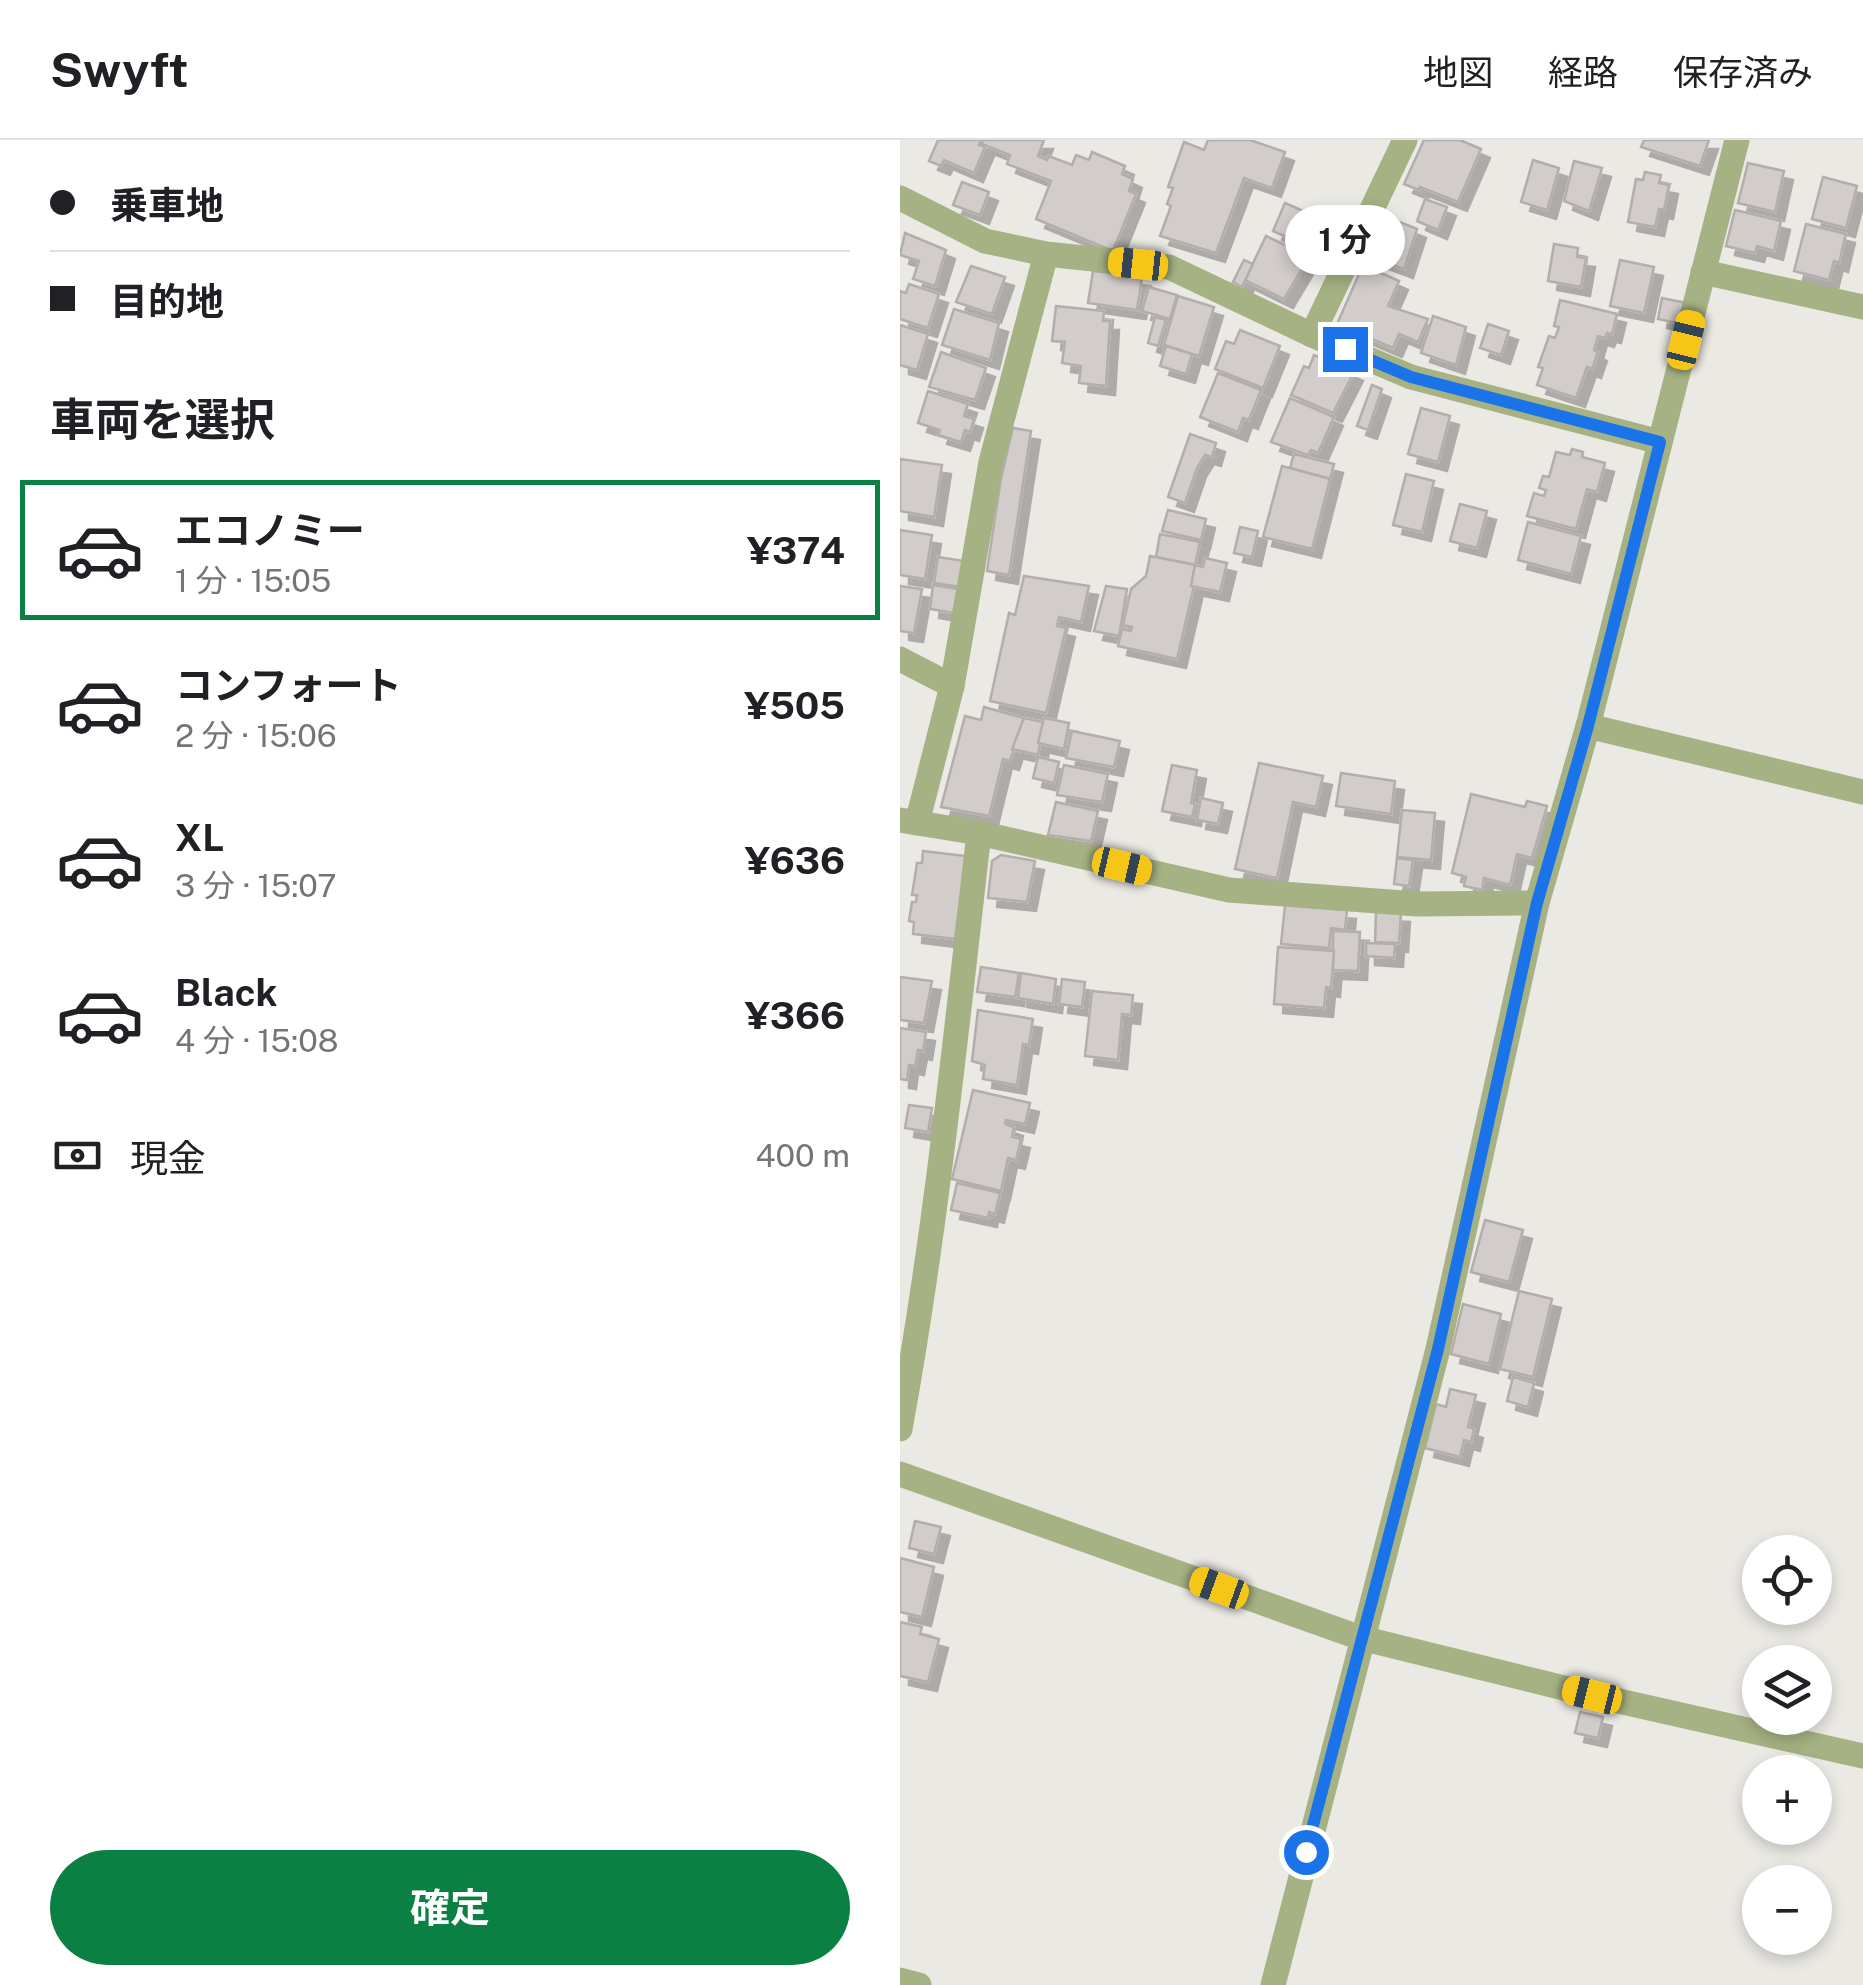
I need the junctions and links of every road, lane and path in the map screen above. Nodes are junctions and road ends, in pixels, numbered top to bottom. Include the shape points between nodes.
1 (1404, 140) edge
2 (1737, 140) edge
3 (900, 198) edge
4 (1046, 254) junction
5 (1703, 272) junction
6 (1863, 307) edge
7 (1312, 335) junction
8 (1660, 442) junction
9 (900, 659) edge
10 (952, 686) junction
11 (1588, 726) junction
12 (1863, 792) edge
13 (909, 822) edge
14 (980, 833) junction
15 (1537, 903) junction
16 (900, 1429) edge
17 (900, 1474) edge
18 (1361, 1638) junction
19 (1863, 1756) edge
20 (900, 1980) edge
21 (918, 1985) edge
22 (1273, 1985) edge

1 - 7 street
2 - 5 street
3 - 4 street via 985,240
4 - 7 street via 1168,267
4 - 10 street via 991,462
5 - 6 street
5 - 8 street
7 - 8 street via 1411,377
8 - 11 street
9 - 10 street
10 - 13 street
11 - 12 street
11 - 15 street
13 - 14 street
14 - 15 street via 1229,890 1417,904
14 - 16 street
15 - 18 street via 1438,1349
17 - 18 street
18 - 19 street
18 - 22 street
20 - 21 street

